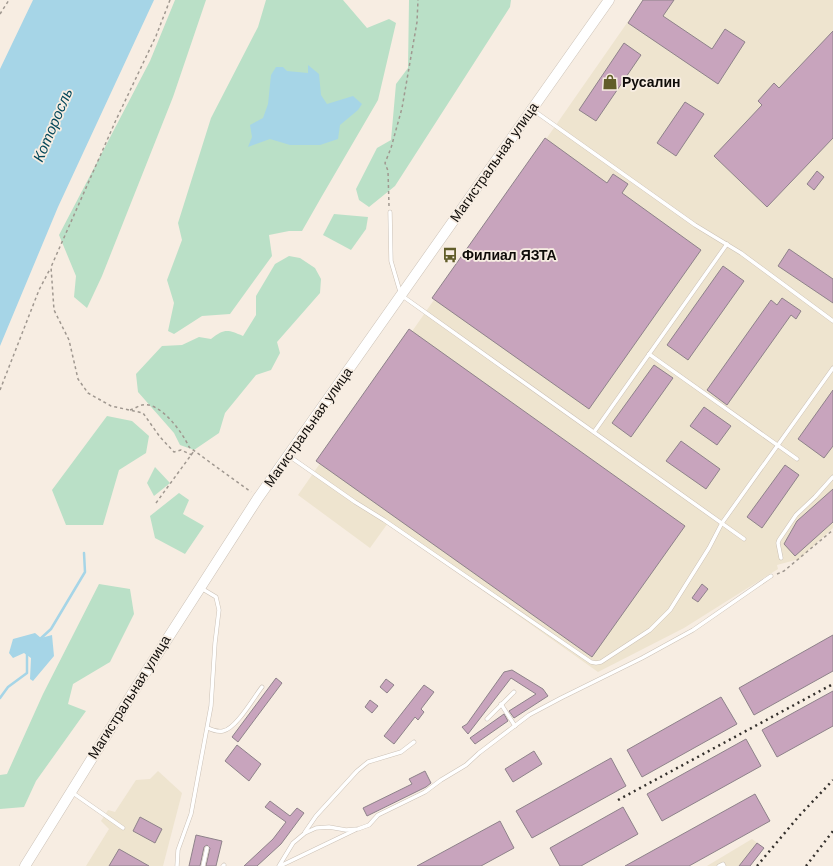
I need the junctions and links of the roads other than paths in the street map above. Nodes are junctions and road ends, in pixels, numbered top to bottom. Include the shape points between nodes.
1 (609, 0) edge
2 (531, 109) junction
3 (390, 212) road end
4 (727, 244) junction
5 (401, 295) junction
6 (833, 321) edge
7 (649, 354) junction
8 (833, 368) edge
9 (594, 432) junction
10 (778, 445) junction
11 (288, 455) junction
12 (797, 459) dead end
13 (833, 477) edge
14 (722, 523) junction
15 (744, 539) dead end
16 (781, 558) dead end
17 (772, 576) road end
18 (200, 587) junction
19 (262, 687) dead end
20 (514, 692) dead end
21 (501, 704) junction
22 (487, 719) dead end
23 (515, 726) junction
24 (208, 728) junction
25 (414, 742) dead end
26 (70, 792) junction
27 (123, 828) dead end
28 (358, 829) junction
29 (305, 832) junction
30 (207, 848) dead end
31 (25, 866) edge
32 (177, 866) edge
33 (203, 866) edge
34 (279, 866) edge
35 (719, 866) edge
36 (724, 866) edge

1 - 2 main road, Магистральная улица
2 - 4 lane via 695,226
2 - 5 main road, Магистральная улица
3 - 5 lane via 391,261
4 - 6 lane
4 - 7 lane
5 - 9 lane
5 - 11 main road, Магистральная улица
7 - 9 lane
7 - 10 lane
8 - 10 lane
9 - 14 lane
10 - 12 lane
10 - 14 lane
11 - 14 lane via 596,663 650,630 660,621 709,548
11 - 18 main road, Магистральная улица
13 - 16 lane via 796,515 779,540
14 - 15 lane
17 - 23 lane via 693,630 529,715
18 - 24 lane via 216,597 219,610
18 - 26 main road, Магистральная улица
19 - 24 lane via 229,729 223,731
20 - 21 lane
21 - 22 lane
21 - 23 lane
23 - 28 lane via 466,765 426,792
24 - 32 lane via 191,814 178,850
25 - 29 lane via 401,752 368,762 316,816
26 - 27 lane
26 - 31 main road, Магистральная улица
28 - 29 lane via 329,827
28 - 34 lane
29 - 34 lane via 293,843
30 - 33 lane
35 - 36 lane

